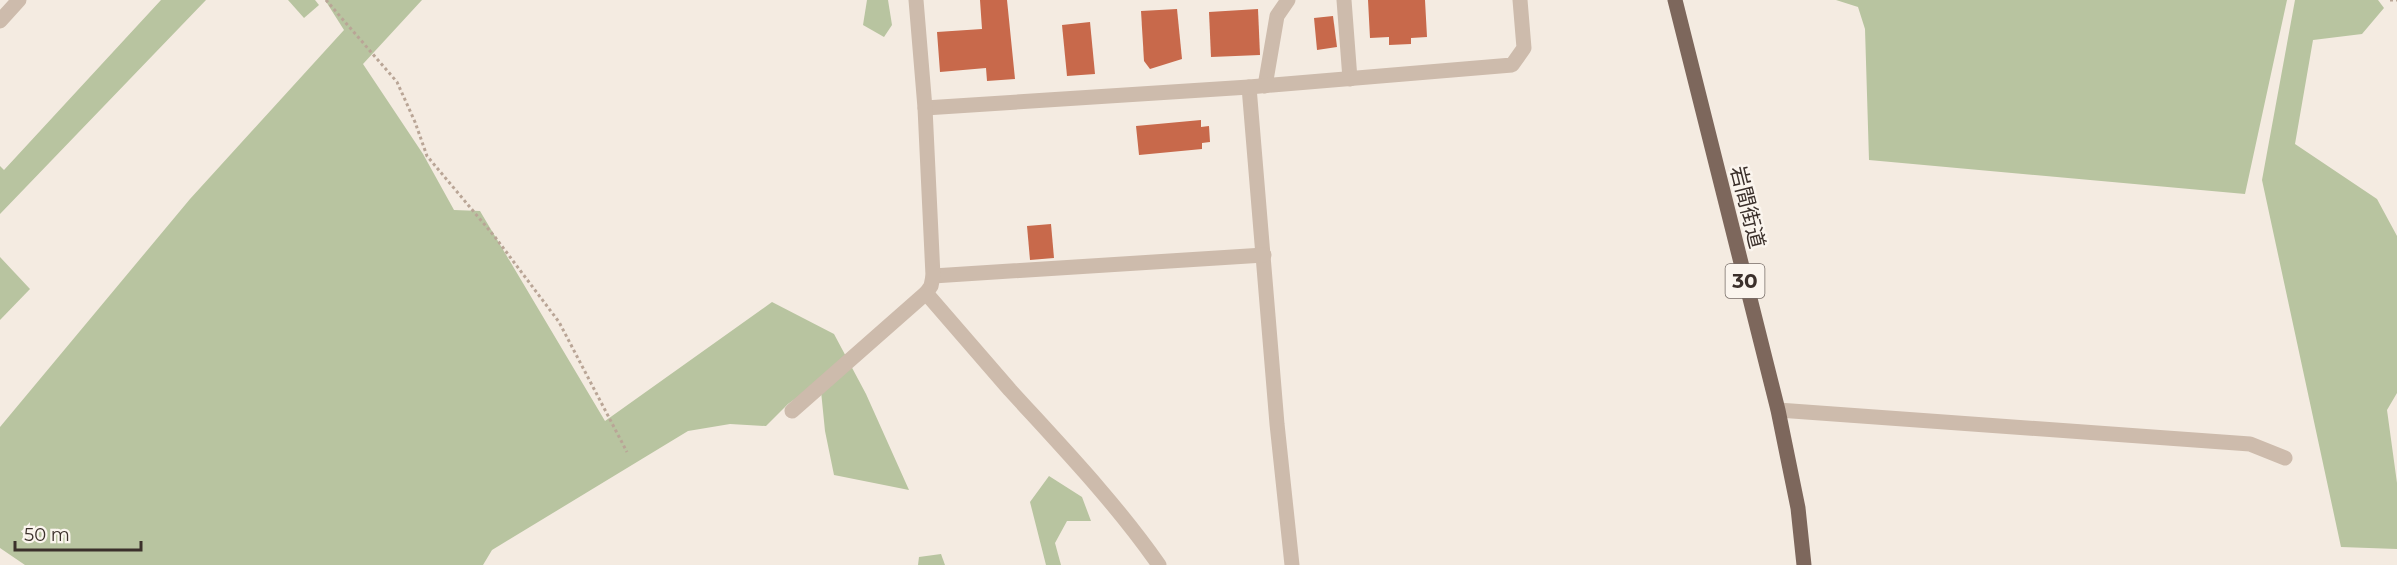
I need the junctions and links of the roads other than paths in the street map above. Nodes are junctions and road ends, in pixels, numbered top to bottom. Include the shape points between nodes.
1 (19, 0) edge
2 (916, 0) edge
3 (1288, 0) edge
4 (1344, 0) edge
5 (1520, 0) edge
6 (1675, 0) edge
7 (0, 21) edge
8 (1350, 79) junction
9 (1265, 86) junction
10 (1249, 87) junction
11 (925, 108) junction
12 (1264, 255) junction
13 (933, 276) junction
14 (926, 293) junction
15 (1778, 410) junction
16 (792, 411) dead end
17 (2285, 458) dead end
18 (1159, 565) edge
19 (1292, 565) edge
20 (1804, 565) edge

1 - 7 street
2 - 11 street
3 - 9 street via 1277,16
4 - 8 street
5 - 8 street via 1524,48 1512,65
6 - 15 main road, 岩間街道 / 30
8 - 9 street
9 - 10 street
10 - 11 street
10 - 12 street
11 - 13 street
12 - 13 street
12 - 19 street
13 - 14 street
14 - 16 street
14 - 18 street via 1131,525
15 - 17 street via 2250,444
15 - 20 main road, 岩間街道 / 30 via 1798,508

